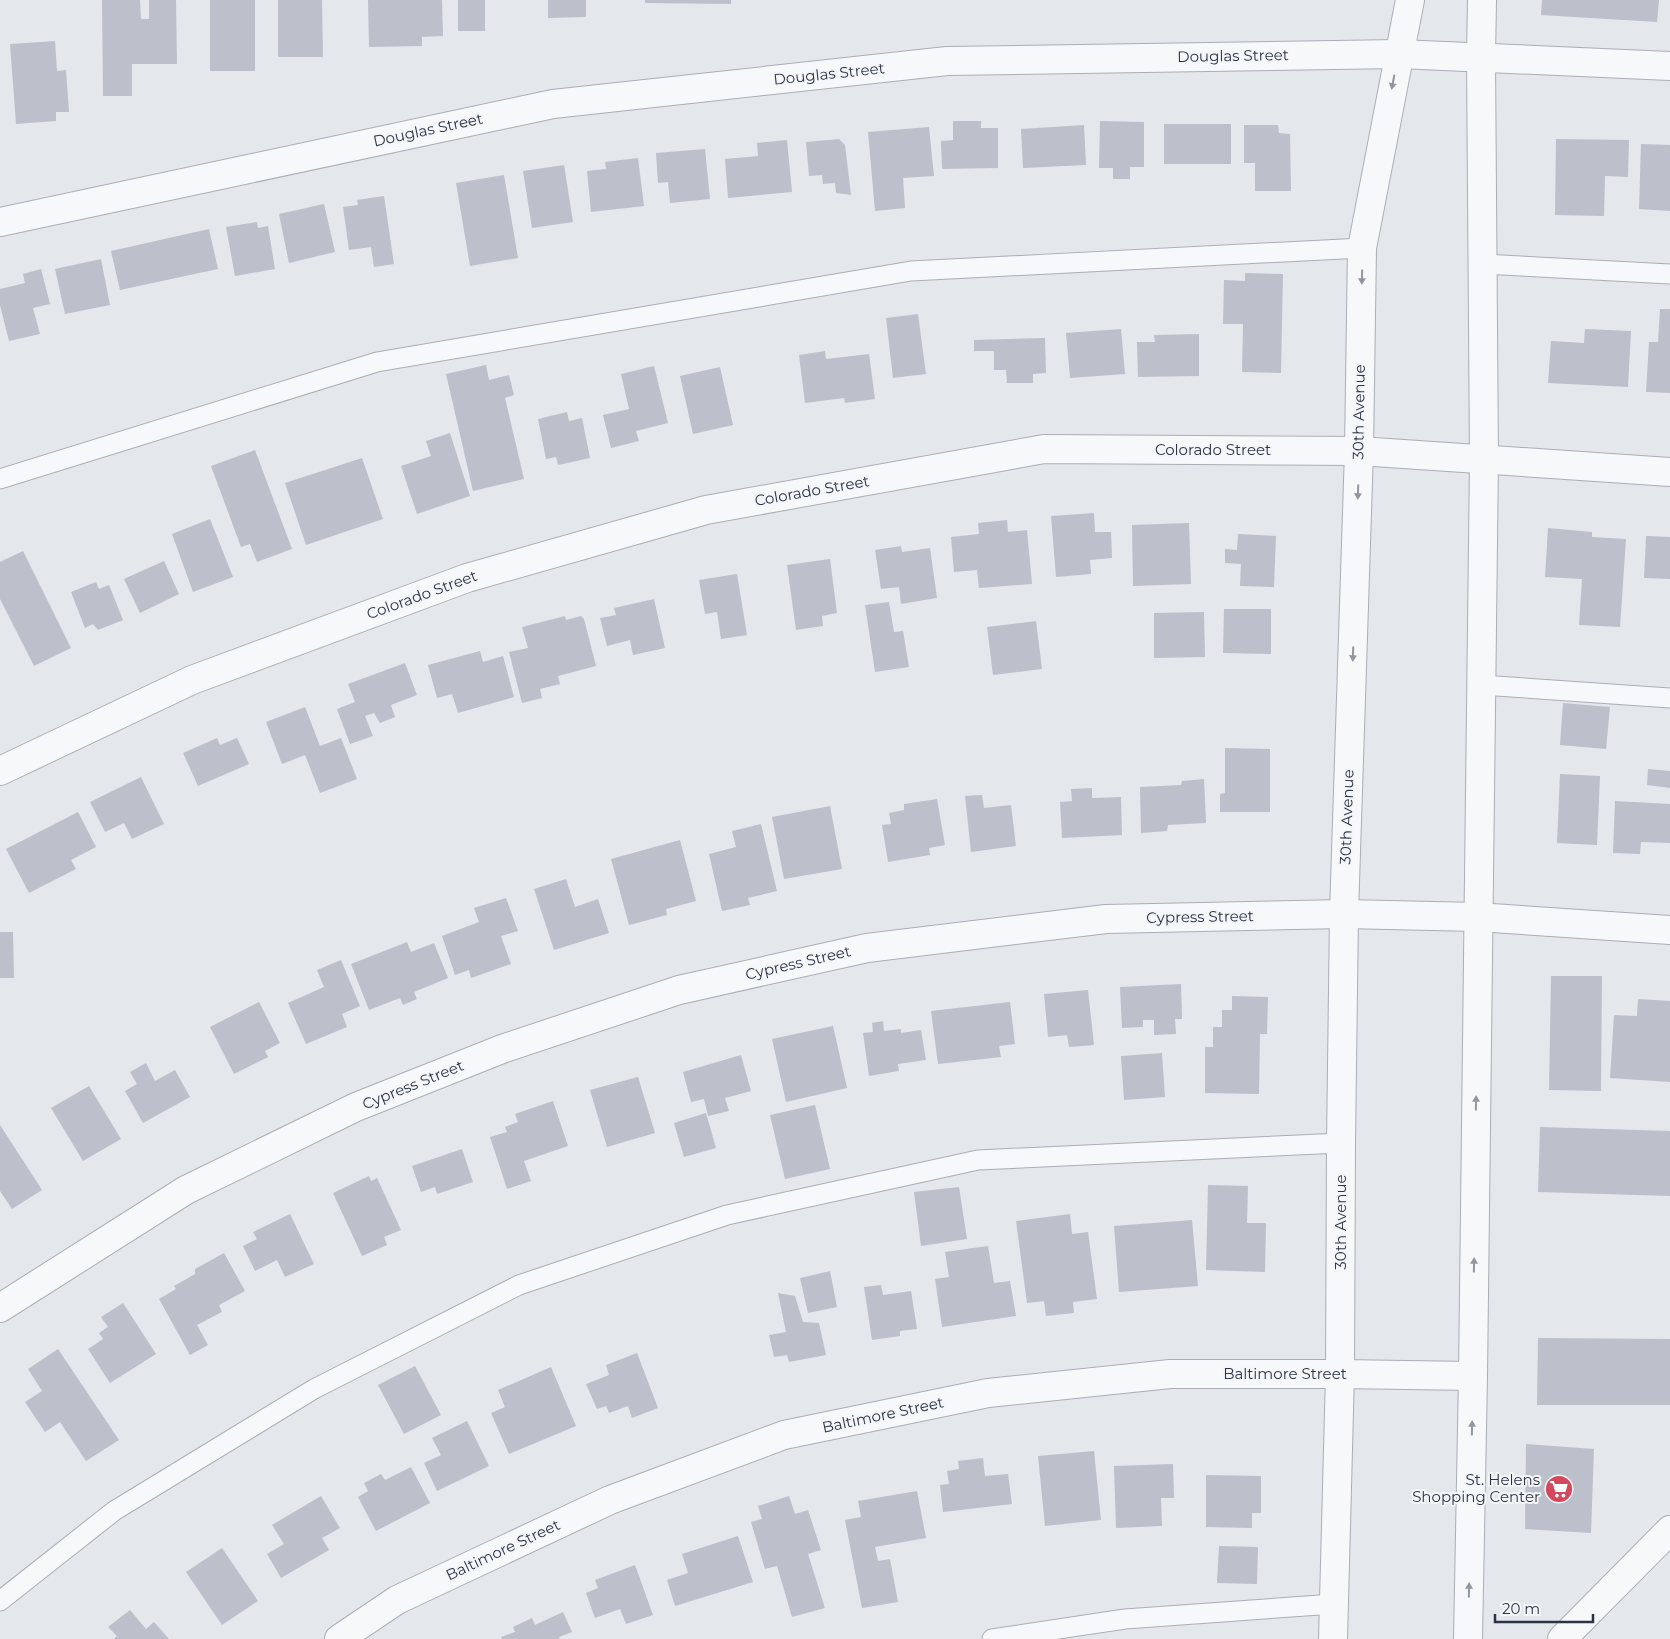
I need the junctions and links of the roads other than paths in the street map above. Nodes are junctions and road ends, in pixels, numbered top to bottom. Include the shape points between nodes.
1 (1410, 0) edge
2 (1482, 0) edge
3 (1399, 54) junction
4 (1481, 58) junction
5 (1670, 66) edge
6 (0, 222) edge
7 (1362, 248) junction
8 (1483, 264) junction
9 (1670, 274) edge
10 (1359, 451) junction
11 (1484, 460) junction
12 (1670, 472) edge
13 (0, 480) edge
14 (1481, 685) junction
15 (1670, 698) edge
16 (0, 771) edge
17 (1344, 914) junction
18 (1477, 917) junction
19 (1670, 930) edge
20 (1341, 1144) junction
21 (0, 1308) edge
22 (1340, 1374) junction
23 (1473, 1376) junction
24 (1670, 1530) edge
25 (0, 1601) edge
26 (1334, 1604) junction
27 (339, 1639) edge
28 (992, 1639) edge
29 (1333, 1639) edge
30 (1468, 1639) edge
31 (1562, 1639) edge

1 - 3 street, 30th Avenue
2 - 4 street
3 - 4 street, Douglas Street
3 - 6 street, Douglas Street via 947,61 553,104
3 -> 7 street, 30th Avenue
4 - 5 street, Douglas Street
4 - 8 street
7 -> 10 street, 30th Avenue
7 - 13 lane via 892,274 377,362
8 - 9 lane
8 - 11 street
10 - 11 street, Colorado Street
10 - 16 street, Colorado Street via 1044,449 706,510 467,578 192,680
10 -> 17 street, 30th Avenue
11 - 12 street, Colorado Street
11 - 14 street
14 - 15 lane
14 - 18 street
17 - 18 street, Cypress Street
17 - 20 street, 30th Avenue
17 - 21 street, Cypress Street via 1106,919 867,948 679,990 502,1048 356,1107 186,1190
18 - 19 street, Cypress Street
23 -> 18 street
20 - 22 street, 30th Avenue
20 - 25 lane via 978,1160 727,1215 519,1285 306,1394 114,1511
22 - 23 street, Baltimore Street
22 - 26 street, 30th Avenue
22 - 27 street, Baltimore Street via 1170,1374 988,1392 784,1435 610,1500 397,1600
30 -> 23 street
24 - 31 street
26 - 28 lane via 1125,1619
26 - 29 street, 30th Avenue

